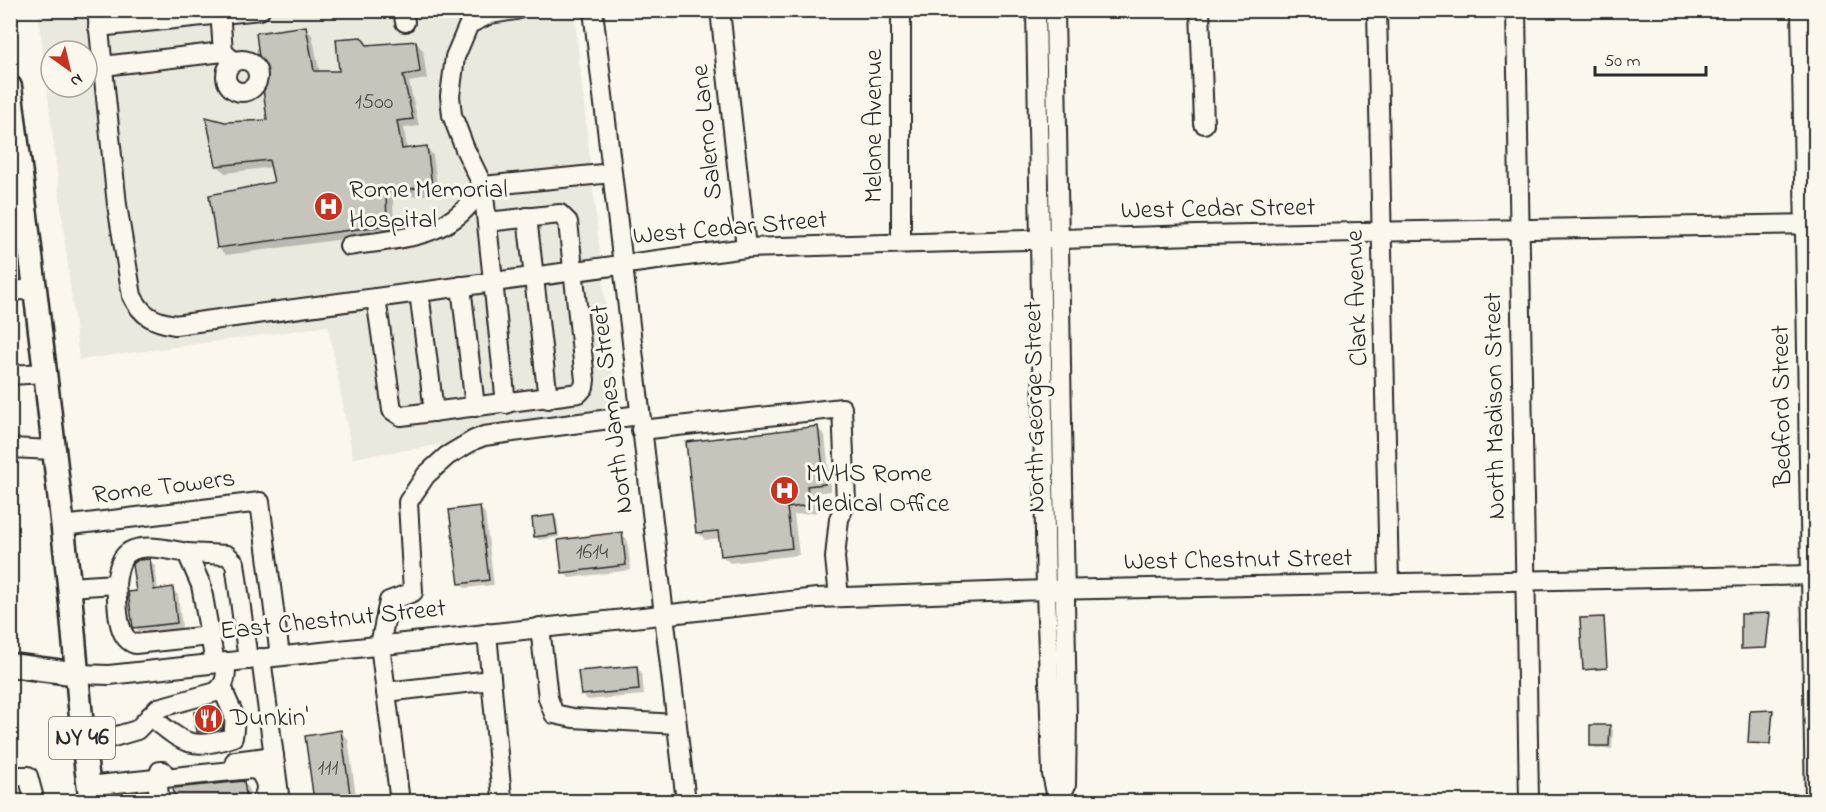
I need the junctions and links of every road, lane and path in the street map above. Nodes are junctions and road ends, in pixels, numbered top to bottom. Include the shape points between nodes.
1 (260, 10) edge
2 (516, 10) edge
3 (593, 10) edge
4 (720, 10) edge
5 (901, 10) edge
6 (1036, 10) edge
7 (1055, 10) edge
8 (1200, 10) edge
9 (1377, 10) edge
10 (1515, 10) edge
11 (1801, 10) edge
12 (220, 13) edge
13 (98, 19) edge
14 (102, 66) junction
15 (10, 87) edge
16 (1204, 124) dead end
17 (612, 173) junction
18 (483, 186) junction
19 (527, 217) junction
20 (487, 222) junction
21 (1811, 224) edge
22 (1518, 230) junction
23 (1382, 233) junction
24 (1050, 239) junction
25 (901, 242) junction
26 (349, 246) dead end
27 (746, 248) junction
28 (622, 265) junction
29 (575, 271) junction
30 (536, 276) junction
31 (492, 282) junction
32 (461, 286) junction
33 (36, 289) junction
34 (10, 291) edge
35 (418, 292) junction
36 (376, 298) junction
37 (45, 372) junction
38 (10, 375) edge
39 (548, 399) junction
40 (506, 404) junction
41 (475, 407) junction
42 (435, 412) junction
43 (640, 423) junction
44 (10, 448) edge
45 (54, 450) junction
46 (63, 526) junction
47 (187, 553) junction
48 (1814, 575) edge
49 (1524, 582) junction
50 (116, 584) junction
51 (1389, 584) junction
52 (69, 587) junction
53 (1046, 590) junction
54 (1065, 590) junction
55 (839, 597) junction
56 (662, 613) junction
57 (540, 627) junction
58 (487, 633) junction
59 (209, 636) junction
60 (380, 645) junction
61 (280, 656) junction
62 (254, 659) junction
63 (220, 663) junction
64 (10, 665) edge
65 (79, 674) junction
66 (491, 680) junction
67 (223, 687) junction
68 (386, 692) junction
69 (150, 716) junction
70 (676, 724) junction
71 (83, 746) junction
72 (274, 756) junction
73 (10, 776) edge
74 (157, 780) junction
75 (89, 794) edge
76 (269, 799) edge
77 (35, 801) edge
78 (160, 801) edge
79 (400, 801) edge
80 (501, 801) edge
81 (686, 801) edge
82 (1058, 801) edge
83 (1529, 801) edge
84 (1815, 801) edge

1 - 12 street
2 - 18 street via 490,14 470,24 455,57 452,115
3 - 17 street, North James Street
4 - 27 street, Salerno Lane
5 - 25 street, Melone Avenue
6 - 24 street, North George Street
7 - 24 street, North George Street
8 - 16 street
9 - 23 street, Clark Avenue
10 - 22 street, North Madison Street
11 - 21 street, Bedford Street
12 - 13 street
12 - 14 street via 229,57
13 - 14 street, West Cedar Street
14 - 36 street, West Cedar Street via 129,279 132,296 145,315 156,322 175,325
15 - 33 main road, NY 46
17 - 18 street
17 - 28 street, North James Street
18 - 20 street
18 - 26 street via 463,211 439,227
19 - 20 street
19 - 29 street via 564,216
19 - 30 street
20 - 31 street
21 - 22 street, West Cedar Street
21 - 48 street, Bedford Street
22 - 23 street, West Cedar Street
22 - 49 street, North Madison Street
23 - 24 street, West Cedar Street
23 - 51 street, Clark Avenue
24 - 25 street, West Cedar Street
24 - 53 street, North George Street
24 - 54 street, North George Street
25 - 27 street, West Cedar Street
27 - 28 street, West Cedar Street
28 - 29 street, West Cedar Street
28 - 43 street, North James Street
29 - 30 street, West Cedar Street
29 - 39 street via 584,387 571,396
30 - 31 street, West Cedar Street
30 - 39 street
31 - 32 street, West Cedar Street
31 - 40 street
32 - 35 street, West Cedar Street
32 - 41 street
33 - 34 street
33 - 37 main road, NY 46
35 - 36 street, West Cedar Street
35 - 42 street
36 - 42 street via 392,410 401,416
37 - 38 street
37 - 45 main road, NY 46
39 - 40 street
40 - 41 street
41 - 42 street
43 - 55 street via 842,408 846,502 839,519 835,558
43 - 56 street, North James Street
43 - 60 street via 484,436 447,456 426,475 408,502 412,592 389,601
44 - 45 street
45 - 46 main road, NY 46
46 - 52 main road, NY 46
46 - 61 street, Rome Towers via 260,502
47 - 50 street via 133,550 121,561
47 - 59 street via 201,585
47 - 62 street via 227,555 235,563
48 - 49 street, West Chestnut Street
48 - 84 street, Bedford Street
49 - 51 street, West Chestnut Street
49 - 83 street, North Madison Street
50 - 52 street
50 - 59 street via 122,632 129,643
51 - 54 street, West Chestnut Street
52 - 65 main road, NY 46
53 - 54 street, West Chestnut Street
53 - 55 street, West Chestnut Street
53 - 82 street, North George Street via 1052,774
54 - 82 street, North George Street via 1066,785
55 - 56 street, West Chestnut Street
56 - 57 street, East Chestnut Street
56 - 70 street, North James Street
57 - 58 street, East Chestnut Street
57 - 70 street via 548,698 554,714
58 - 60 street, East Chestnut Street
58 - 66 street
59 - 63 street
60 - 61 street, East Chestnut Street
60 - 68 street
61 - 62 street, East Chestnut Street
62 - 63 street, East Chestnut Street
62 - 72 street
63 - 65 street, East Chestnut Street via 109,675
63 - 67 street
64 - 65 main road, East Chestnut Street
65 - 71 main road, NY 46
66 - 68 street
66 - 80 street
67 - 69 street via 204,697 158,708
67 - 69 street via 236,717 233,736 195,745 176,737
68 - 79 street
69 - 71 street via 137,730
70 - 81 street, North James Street
71 - 75 main road, NY 46
72 - 74 street via 160,771
72 - 76 street
73 - 77 street via 28,776
74 - 75 street
74 - 76 street via 250,769 259,771 267,782
74 - 78 street

